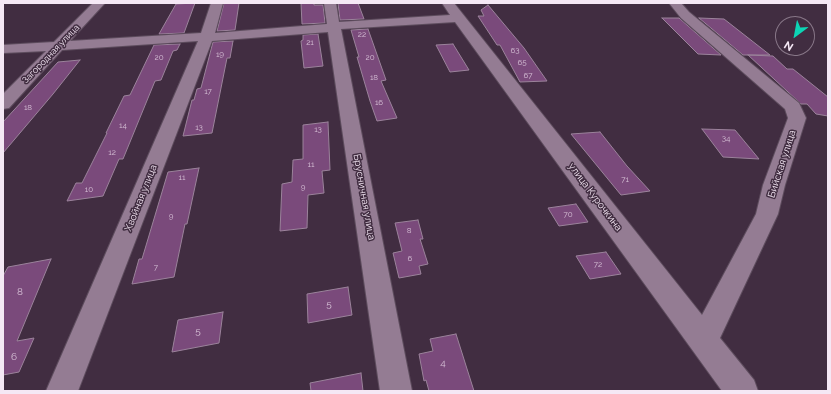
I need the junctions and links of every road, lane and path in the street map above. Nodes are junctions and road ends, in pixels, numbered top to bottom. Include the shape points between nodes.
1 (99, 3) edge
2 (217, 3) edge
3 (330, 3) edge
4 (675, 3) edge
5 (453, 11) edge
6 (335, 26) junction
7 (207, 36) junction
8 (61, 45) junction
9 (3, 49) edge
10 (3, 104) edge
11 (704, 340) junction
12 (62, 391) edge
13 (396, 391) edge
14 (742, 391) edge

1 - 8 street, Загородная улица
2 - 7 street, Хвойная улица
3 - 6 street, Брусничная улица
4 - 11 street, Бийская улица via 685,15 793,107 797,118 767,214
5 - 6 street
5 - 11 street, улица Курочкина
6 - 7 street via 324,29
6 - 13 street, Брусничная улица
7 - 8 street
7 - 12 street, Хвойная улица
8 - 9 street
8 - 10 street, Загородная улица
11 - 14 street, улица Курочкина

